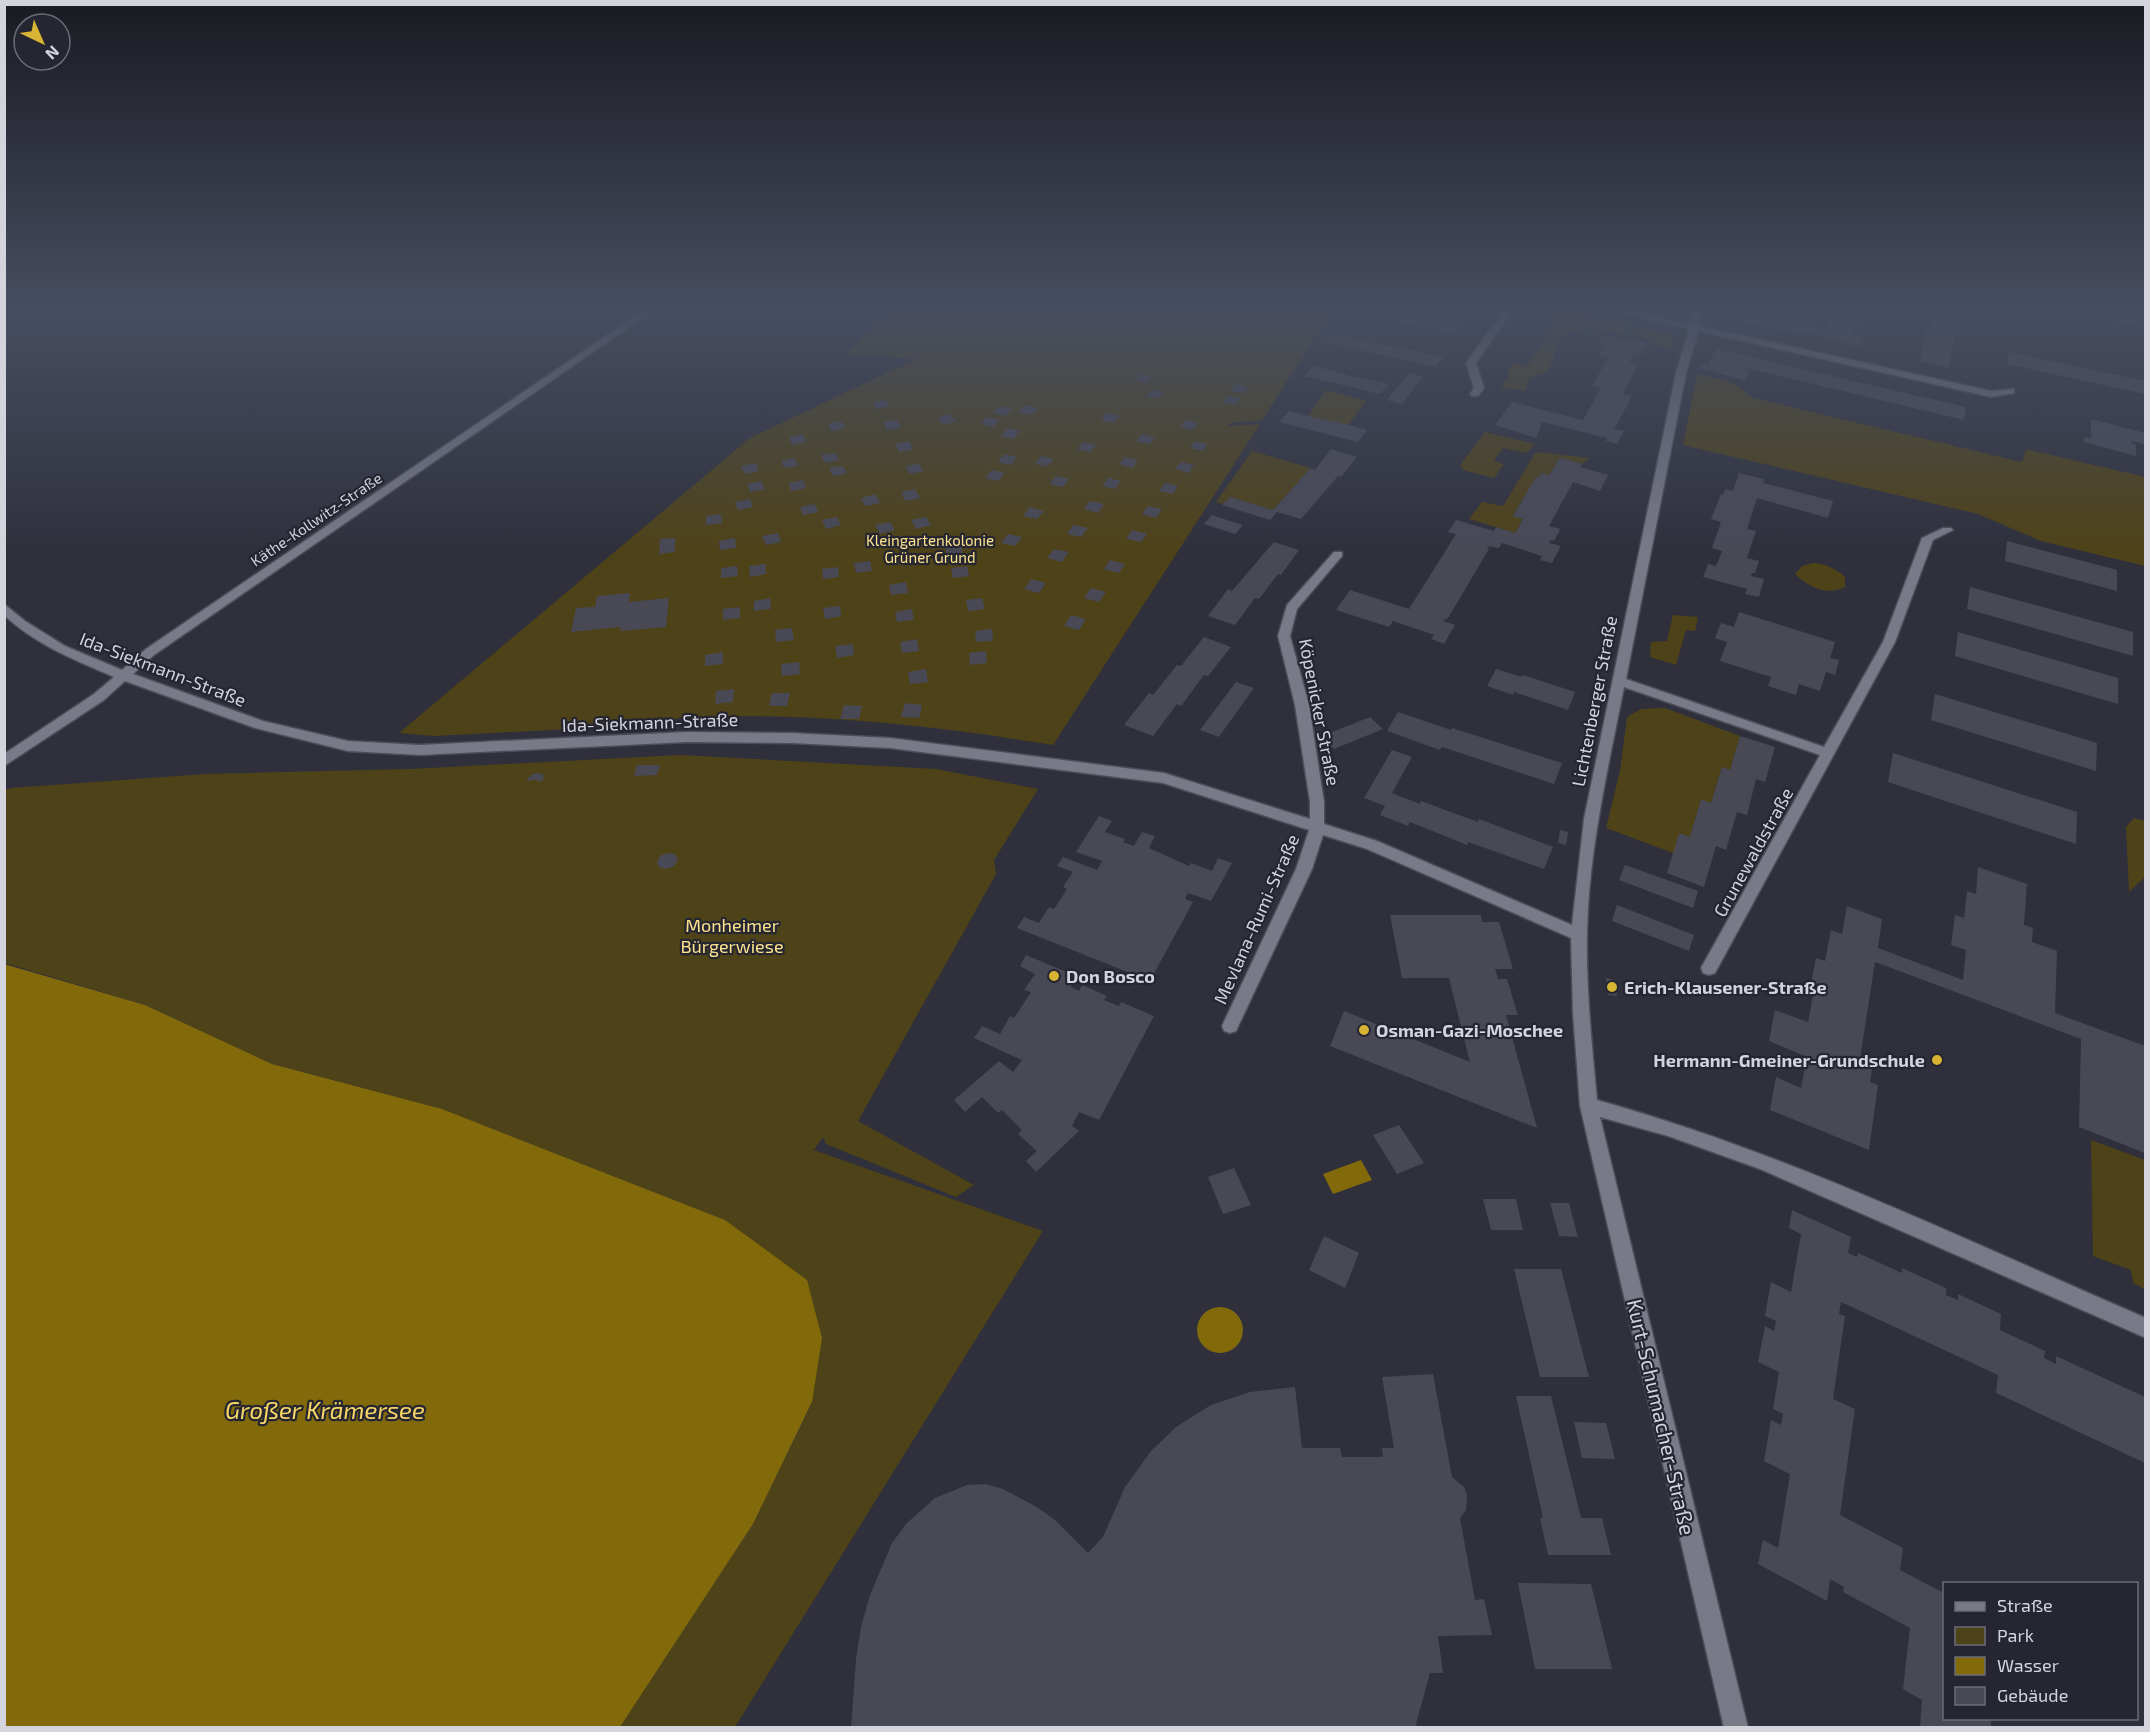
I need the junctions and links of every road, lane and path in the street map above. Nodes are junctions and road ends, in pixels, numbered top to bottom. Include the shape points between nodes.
1 (532, 391) edge
2 (1477, 391) edge
3 (1677, 391) edge
4 (1977, 391) edge
5 (2011, 391) dead end
6 (1475, 394) dead end
7 (1947, 530) dead end
8 (1338, 554) dead end
9 (4, 608) edge
10 (124, 676) junction
11 (1619, 681) junction
12 (1828, 753) junction
13 (4, 761) edge
14 (1317, 829) junction
15 (1579, 935) junction
16 (1709, 968) dead end
17 (1230, 1026) dead end
18 (1589, 1106) junction
19 (2145, 1328) edge
20 (1736, 1728) edge

1 - 10 street, Käthe-Kollwitz-Straße via 150,652
2 - 6 street
3 - 11 street, Lichtenberger Straße
4 - 5 street via 1991,394
7 - 12 street, Grunewaldstraße via 1928,538 1889,642
8 - 14 street, Köpenicker Straße via 1291,609 1284,636 1302,705 1317,802
9 - 10 street, Ida-Siekmann-Straße via 21,624 61,649
10 - 13 street, Käthe-Kollwitz-Straße
10 - 14 street, Ida-Siekmann-Straße via 260,725 348,746 420,750 687,737 890,743 1164,778
11 - 12 street
11 - 15 street, Lichtenberger Straße via 1590,819
12 - 16 street, Grunewaldstraße
14 - 15 street via 1372,846
14 - 17 street, Mevlana-Rumi-Straße via 1304,869
15 - 18 street, Lichtenberger Straße
18 - 19 street via 1668,1128 1764,1162
18 - 20 street, Kurt-Schumacher-Straße

